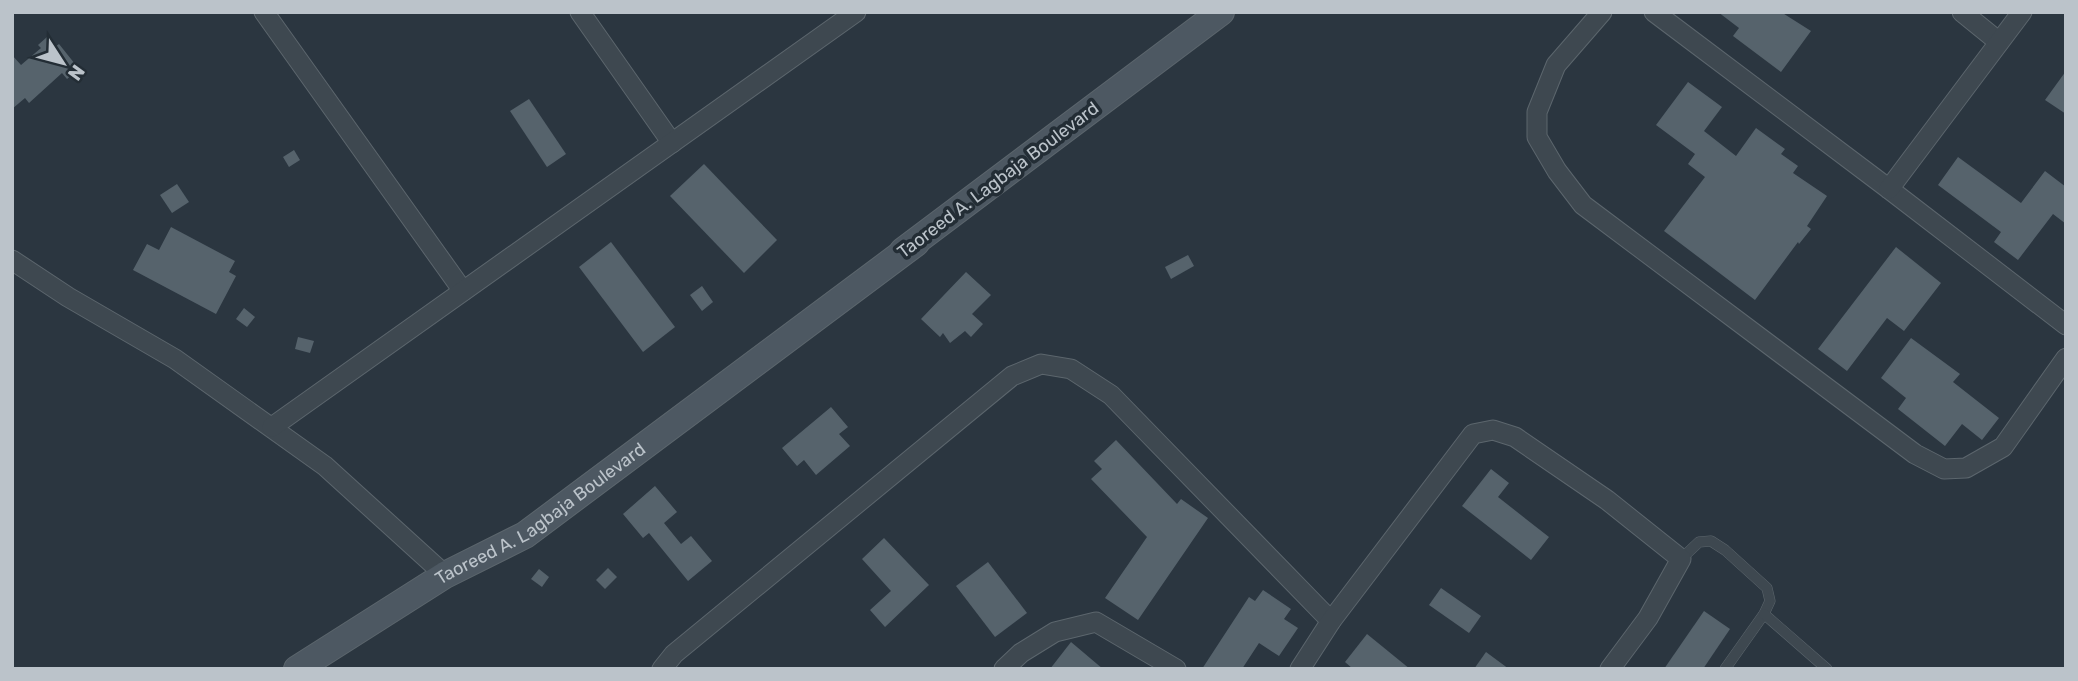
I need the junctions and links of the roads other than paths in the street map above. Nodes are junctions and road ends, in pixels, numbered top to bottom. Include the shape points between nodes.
1 (264, 12) edge
2 (580, 12) edge
3 (856, 12) edge
4 (1221, 12) edge
5 (1602, 12) edge
6 (1654, 12) edge
7 (1962, 12) edge
8 (2022, 12) edge
9 (1999, 43) junction
10 (671, 143) junction
11 (1889, 189) junction
12 (916, 243) dead end
13 (12, 260) edge
14 (463, 291) junction
15 (2066, 325) edge
16 (775, 348) junction
17 (2066, 358) edge
18 (272, 427) junction
19 (1681, 559) junction
20 (445, 575) junction
21 (1764, 614) junction
22 (1331, 621) junction
23 (297, 669) edge
24 (662, 669) edge
25 (1004, 669) edge
26 (1176, 669) edge
27 (1300, 669) edge
28 (1610, 669) edge
29 (1724, 669) edge
30 (1827, 669) edge

1 - 14 street
2 - 10 street
3 - 10 street
4 - 16 street, Taoreed A. Lagbaja Boulevard
5 - 17 street via 1556,65 1537,112 1537,137 1557,171 1583,205 1915,454 1944,469 1966,468 2003,447
6 - 11 street
7 - 9 street
8 - 9 street
9 - 11 street
10 - 14 street
11 - 15 street
12 - 16 street, Taoreed A. Lagbaja Boulevard
13 - 18 street via 176,359
14 - 18 street
16 - 20 street, Taoreed A. Lagbaja Boulevard via 525,535
18 - 20 street via 325,466
19 - 21 lane via 1699,542 1711,541 1725,550 1767,588 1770,601
19 - 22 street via 1607,500 1515,437 1493,430 1473,434
19 - 28 street via 1648,618
20 - 23 street, Taoreed A. Lagbaja Boulevard
21 - 29 lane
21 - 30 lane
22 - 24 street via 1111,395 1071,369 1041,365 1004,382 674,654
22 - 27 street
25 - 26 street via 1055,632 1096,622

